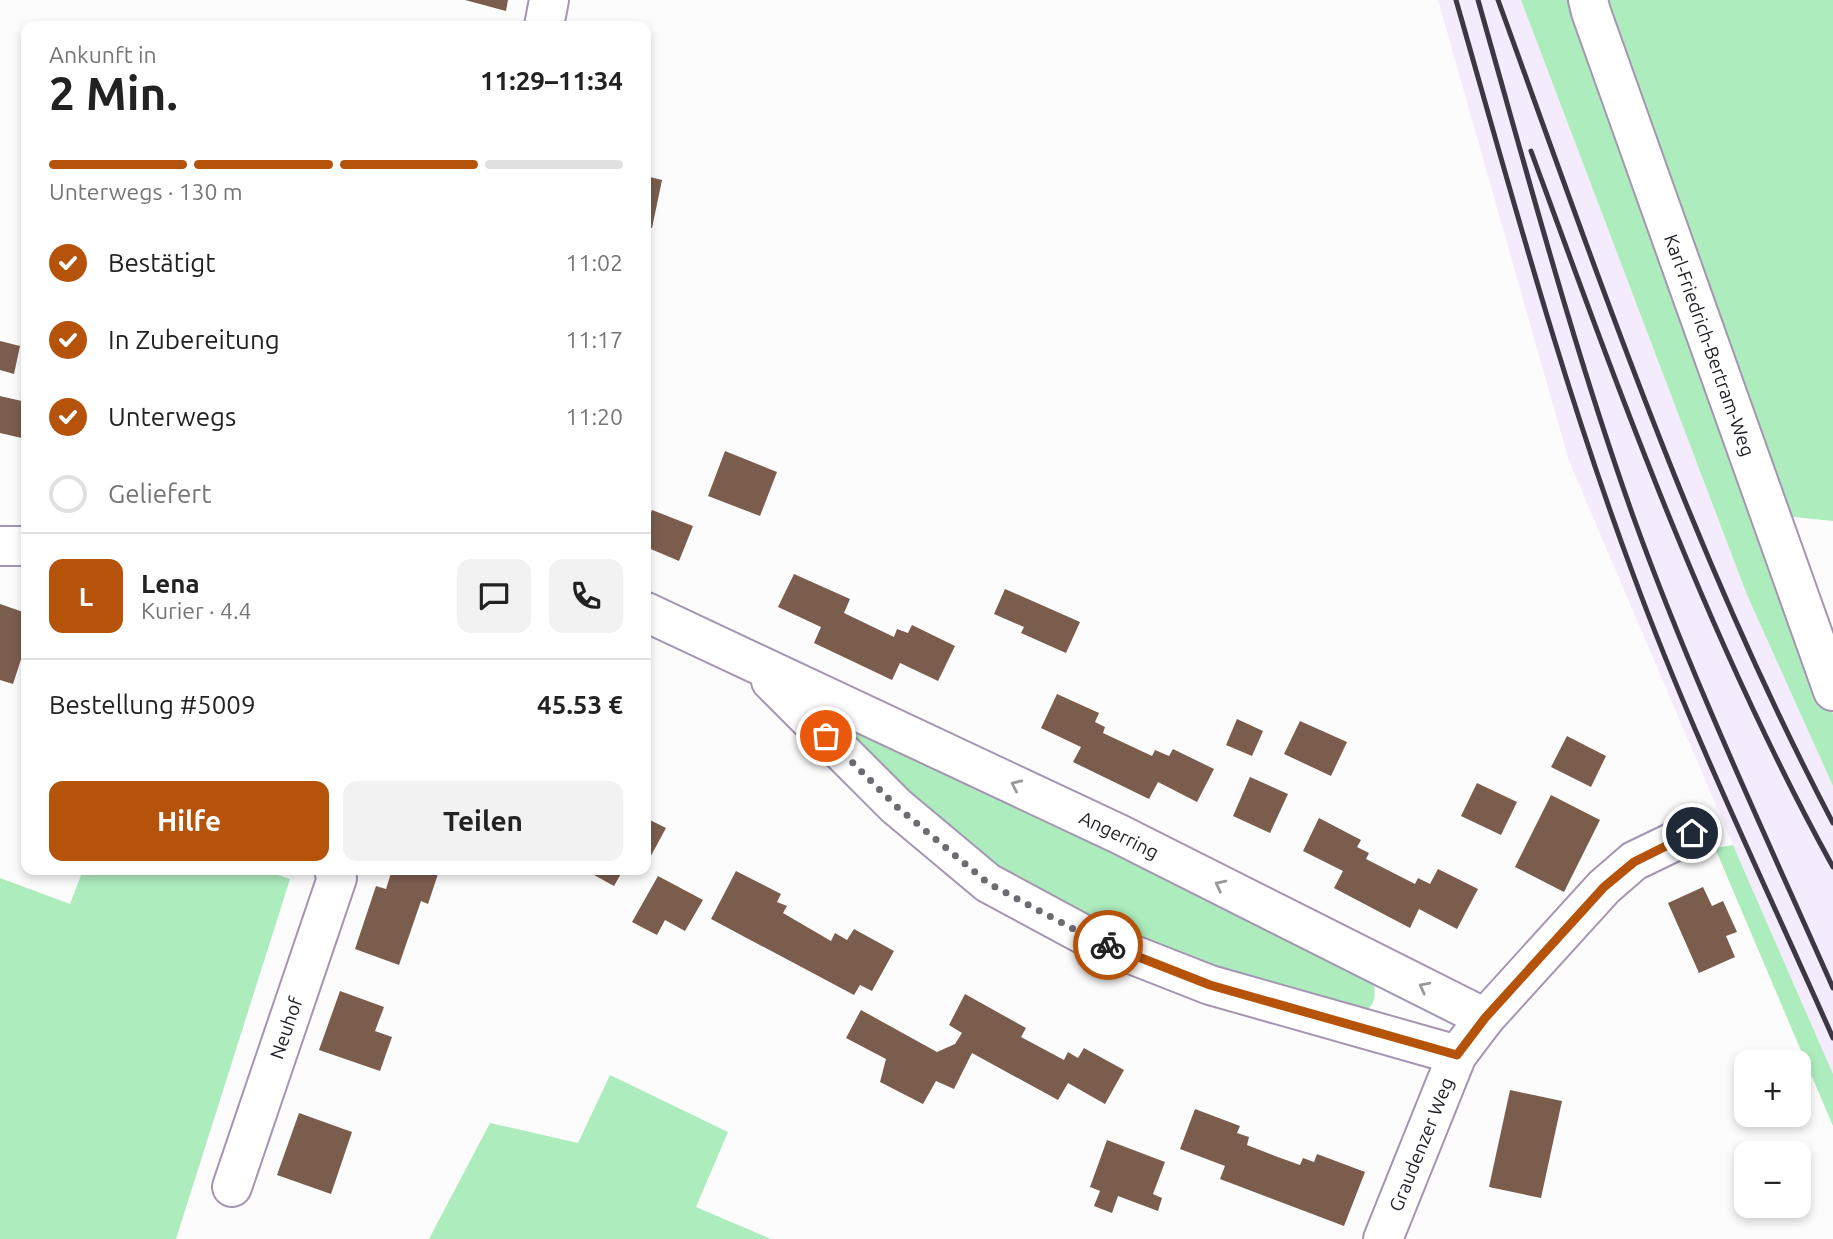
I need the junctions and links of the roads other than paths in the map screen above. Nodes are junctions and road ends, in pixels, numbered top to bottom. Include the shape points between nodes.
1 (549, 0) edge
2 (1588, 0) edge
3 (545, 21) edge
4 (0, 546) edge
5 (21, 546) edge
6 (651, 614) edge
7 (750, 660) junction
8 (1833, 691) edge
9 (1692, 833) dead end
10 (336, 875) edge
11 (1485, 1018) junction
12 (1457, 1055) junction
13 (232, 1187) dead end
14 (1383, 1239) edge

1 - 3 street
2 - 8 street, Karl-Friedrich-Bertram-Weg
4 - 5 street
6 - 7 street, Angerring
11 -> 7 street, Angerring via 1119,834
7 - 12 street, Angerring via 896,806 988,883 1090,938 1210,985
9 - 11 street, Graudenzer Weg via 1634,862 1604,887
10 - 13 street, Neuhof
11 - 12 street, Graudenzer Weg
12 - 14 street, Graudenzer Weg

